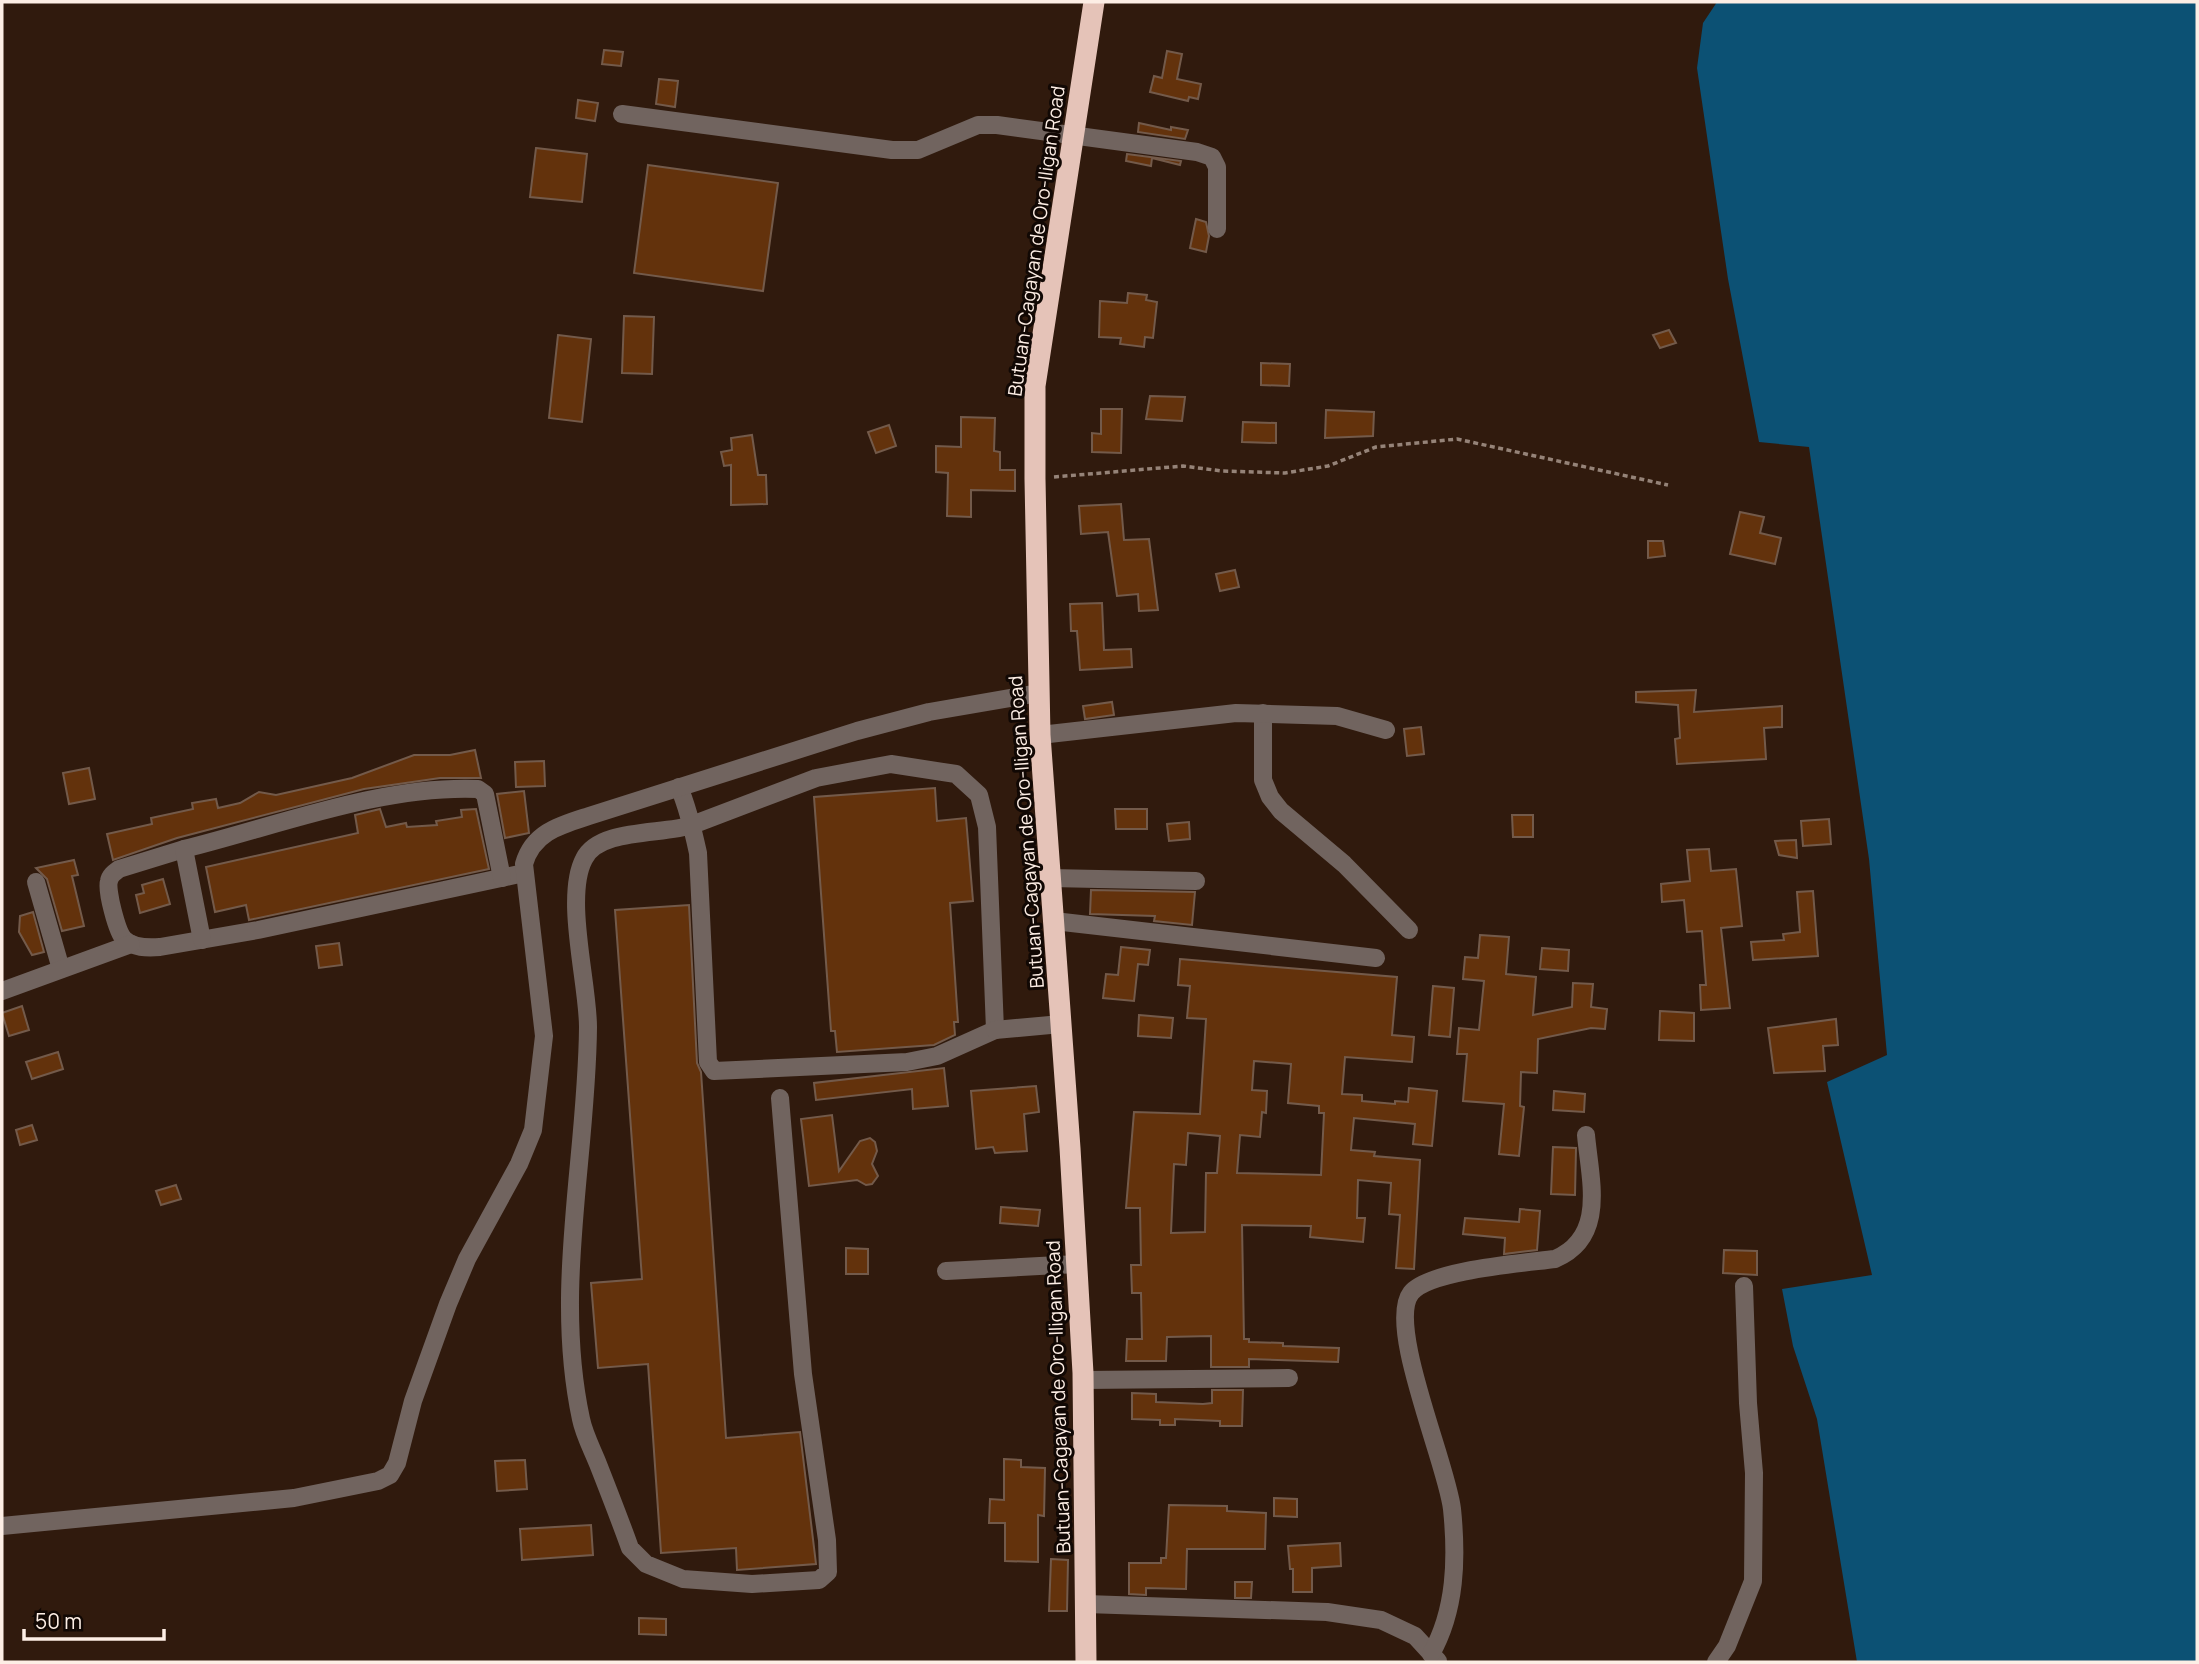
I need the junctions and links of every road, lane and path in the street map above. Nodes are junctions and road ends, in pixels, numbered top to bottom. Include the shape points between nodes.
1 (1094, 2) edge
2 (622, 114) dead end
3 (1073, 135) junction
4 (1217, 229) dead end
5 (1035, 479) junction
6 (1668, 485) dead end
7 (1039, 693) junction
8 (1263, 713) junction
9 (1386, 730) dead end
10 (1040, 735) junction
11 (679, 787) junction
12 (692, 825) junction
13 (184, 849) junction
14 (524, 873) junction
15 (502, 878) junction
16 (1051, 878) junction
17 (1196, 881) dead end
18 (36, 882) dead end
19 (1054, 921) junction
20 (1409, 930) dead end
21 (202, 940) junction
22 (131, 944) junction
23 (1376, 958) dead end
24 (61, 969) junction
25 (2, 991) edge
26 (1061, 1024) junction
27 (995, 1030) junction
28 (780, 1098) dead end
29 (1586, 1135) dead end
30 (1077, 1264) junction
31 (946, 1271) dead end
32 (1744, 1286) dead end
33 (1289, 1378) dead end
34 (1083, 1380) junction
35 (2, 1526) edge
36 (1086, 1604) junction
37 (1435, 1658) edge
38 (1086, 1662) edge
39 (1716, 1662) edge

1 - 3 highway, Butuan-Cagayan de Oro-Iligan Road
2 - 3 street via 892,150 927,147 978,125
3 - 4 street via 1212,157 1217,167
3 - 5 highway, Butuan-Cagayan de Oro-Iligan Road via 1035,386
5 - 6 path via 1183,466 1284,473 1328,466 1376,447 1457,439
5 - 7 highway, Butuan-Cagayan de Oro-Iligan Road
7 - 10 highway, Butuan-Cagayan de Oro-Iligan Road
7 - 11 street via 929,712 740,765
8 - 9 street via 1337,716
8 - 10 street
8 - 20 street via 1263,780 1270,797
10 - 16 highway, Butuan-Cagayan de Oro-Iligan Road
11 - 12 street
11 - 14 street via 548,832 531,847
12 - 27 street via 698,853 708,1062 714,1071 907,1062 937,1056
12 - 27 street via 816,778 891,764 956,774 979,795 987,827
12 - 28 street via 601,842 584,859 577,909 588,1025 568,1279 581,1421 630,1548 646,1564 683,1580 752,1584 819,1580 828,1572 803,1374
13 - 15 street via 346,804 478,789 485,794
13 - 21 street
13 - 22 street via 119,869 107,883 120,934
14 - 15 street
14 - 35 street via 544,1036 533,1130 448,1304 390,1475 294,1498
15 - 21 street
16 - 17 street
16 - 19 highway, Butuan-Cagayan de Oro-Iligan Road
18 - 24 street
19 - 23 street
19 - 26 highway, Butuan-Cagayan de Oro-Iligan Road
21 - 22 street via 145,948
22 - 24 street
24 - 25 street
26 - 27 street
26 - 30 highway, Butuan-Cagayan de Oro-Iligan Road
29 - 37 street via 1593,1209 1580,1242 1555,1259 1463,1271 1424,1283 1411,1293 1408,1302 1404,1316 1415,1379 1438,1446 1452,1509 1451,1604
30 - 31 street
30 - 34 highway, Butuan-Cagayan de Oro-Iligan Road
32 - 39 street via 1754,1473 1753,1581
33 - 34 street
34 - 36 highway, Butuan-Cagayan de Oro-Iligan Road
36 - 37 street via 1327,1612 1381,1620 1415,1636
36 - 38 highway, Butuan-Cagayan de Oro-Iligan Road

